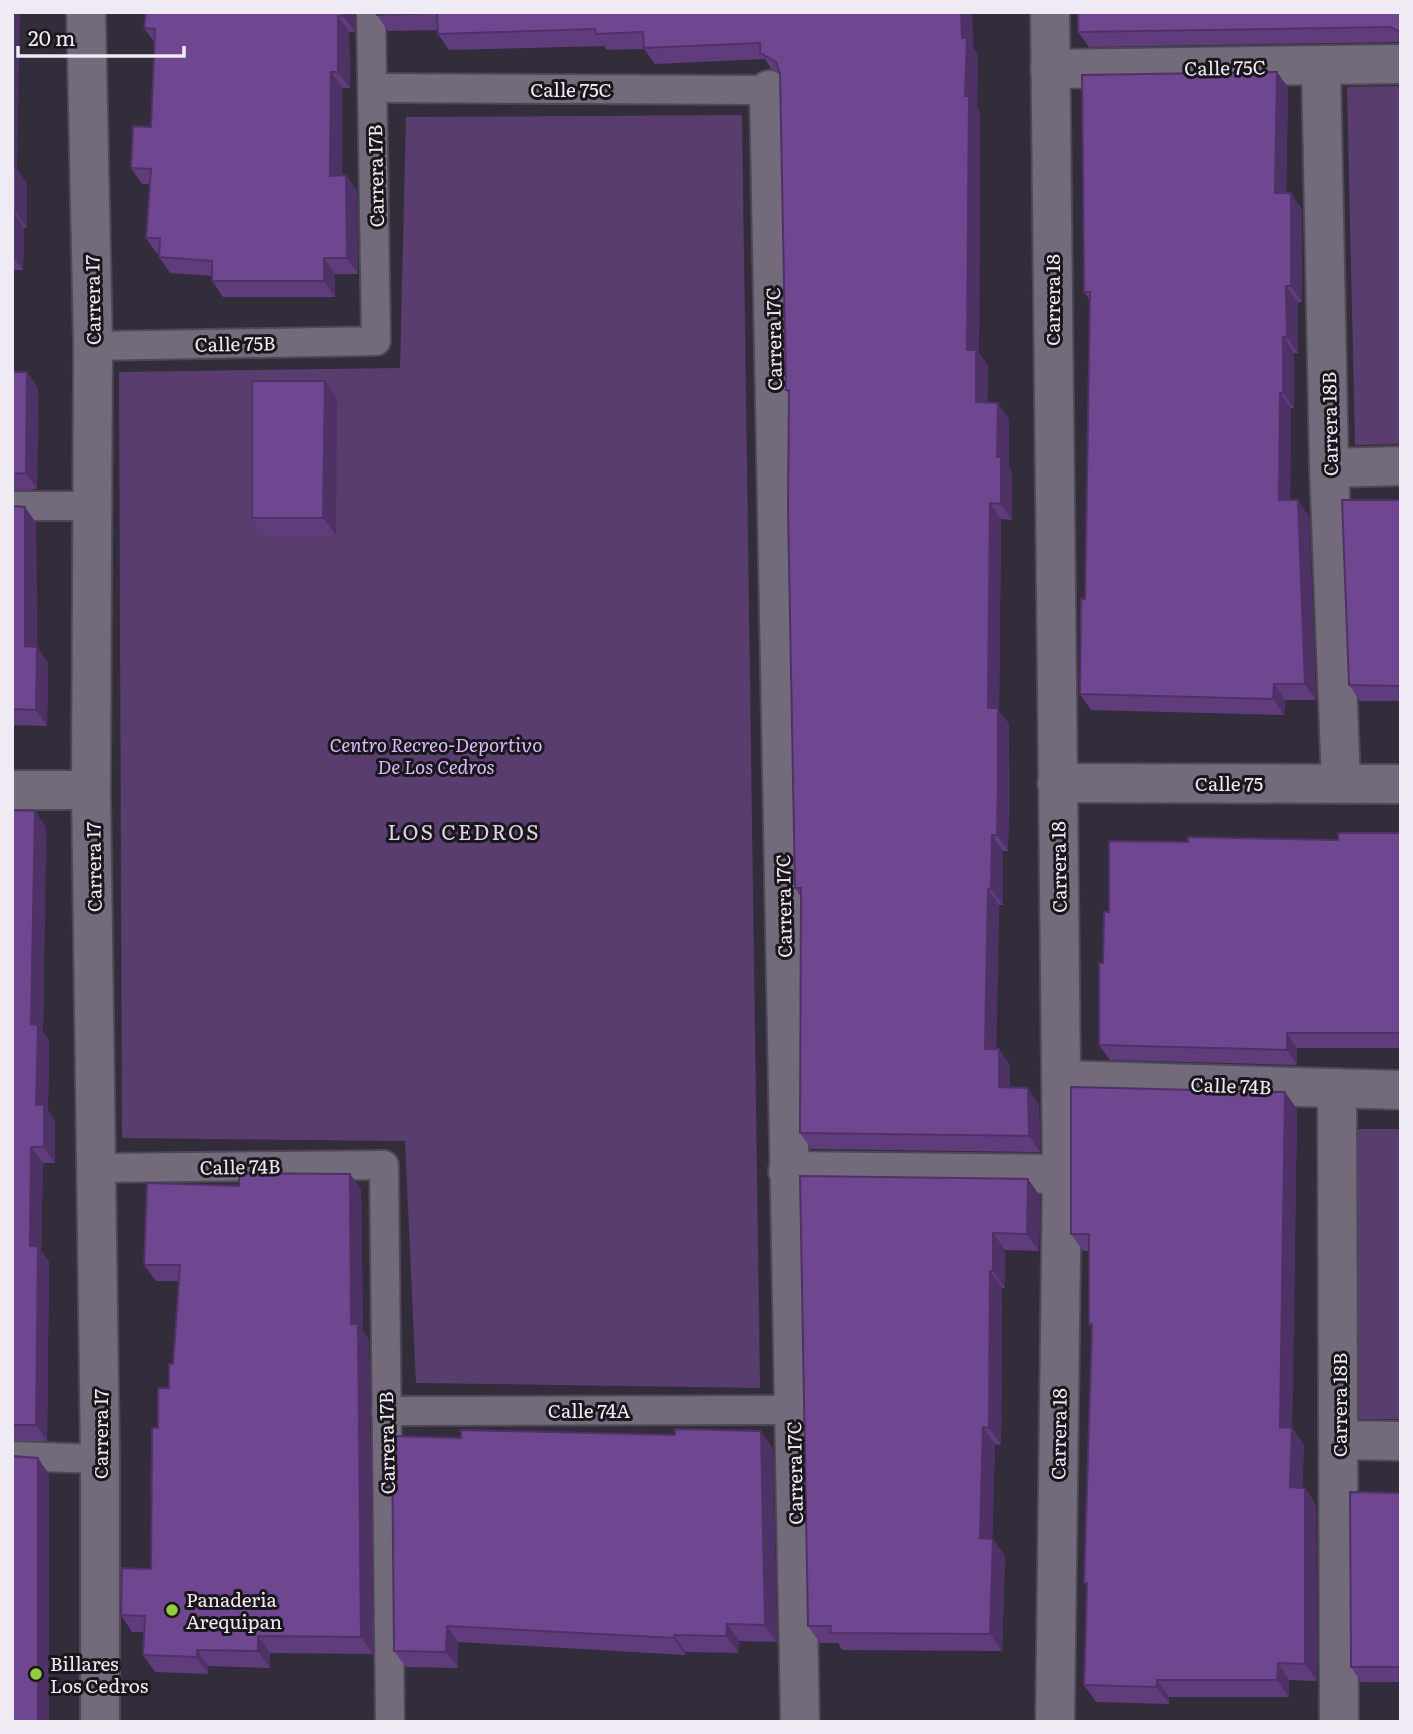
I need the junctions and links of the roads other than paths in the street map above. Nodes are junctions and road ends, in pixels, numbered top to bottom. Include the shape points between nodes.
1 (86, 12) edge
2 (371, 12) edge
3 (1050, 12) edge
4 (1401, 64) edge
5 (1321, 65) junction
6 (1050, 69) junction
7 (374, 88) junction
8 (769, 90) joint
9 (376, 341) joint
10 (93, 346) junction
11 (1401, 466) edge
12 (1329, 468) junction
13 (12, 506) edge
14 (93, 506) junction
15 (1056, 782) junction
16 (1341, 783) junction
17 (1401, 785) edge
18 (12, 790) edge
19 (91, 790) junction
20 (1061, 1080) junction
21 (1337, 1088) junction
22 (1401, 1090) edge
23 (384, 1165) joint
24 (97, 1168) junction
25 (788, 1171) junction
26 (1062, 1174) junction
27 (792, 1410) junction
28 (386, 1411) junction
29 (1339, 1440) junction
30 (1401, 1441) edge
31 (12, 1456) edge
32 (100, 1459) junction
33 (100, 1722) edge
34 (390, 1722) edge
35 (800, 1722) edge
36 (1055, 1722) edge
37 (1339, 1722) edge

1 - 10 street, Carrera 17
2 - 7 lane, Carrera 17B
3 - 6 street, Carrera 18
4 - 5 street, Calle 75C
5 - 6 street, Calle 75C
5 - 12 street, Carrera 18B
6 - 15 street, Carrera 18
7 - 8 lane, Calle 75C
7 - 9 lane, Carrera 17B
8 - 25 street, Carrera 17C
9 - 10 lane, Calle 75B
10 - 14 street, Carrera 17
11 - 12 street
12 - 16 street, Carrera 18B
13 - 14 lane
14 - 19 street, Carrera 17
15 - 16 street, Calle 75
15 - 20 street, Carrera 18
16 - 17 street, Calle 75
18 - 19 street
19 - 24 street, Carrera 17
20 - 21 street, Calle 74B
20 - 26 street, Carrera 18
21 - 22 street, Calle 74B
21 - 29 street, Carrera 18B
23 - 24 lane, Calle 74B
23 - 28 lane, Carrera 17B
24 - 32 street, Carrera 17
25 - 26 street
25 - 27 street, Carrera 17C
26 - 36 street, Carrera 18
27 - 28 lane, Calle 74A
27 - 35 street, Carrera 17C
28 - 34 lane, Carrera 17B
29 - 30 street
29 - 37 street, Carrera 18B
31 - 32 lane
32 - 33 street, Carrera 17

